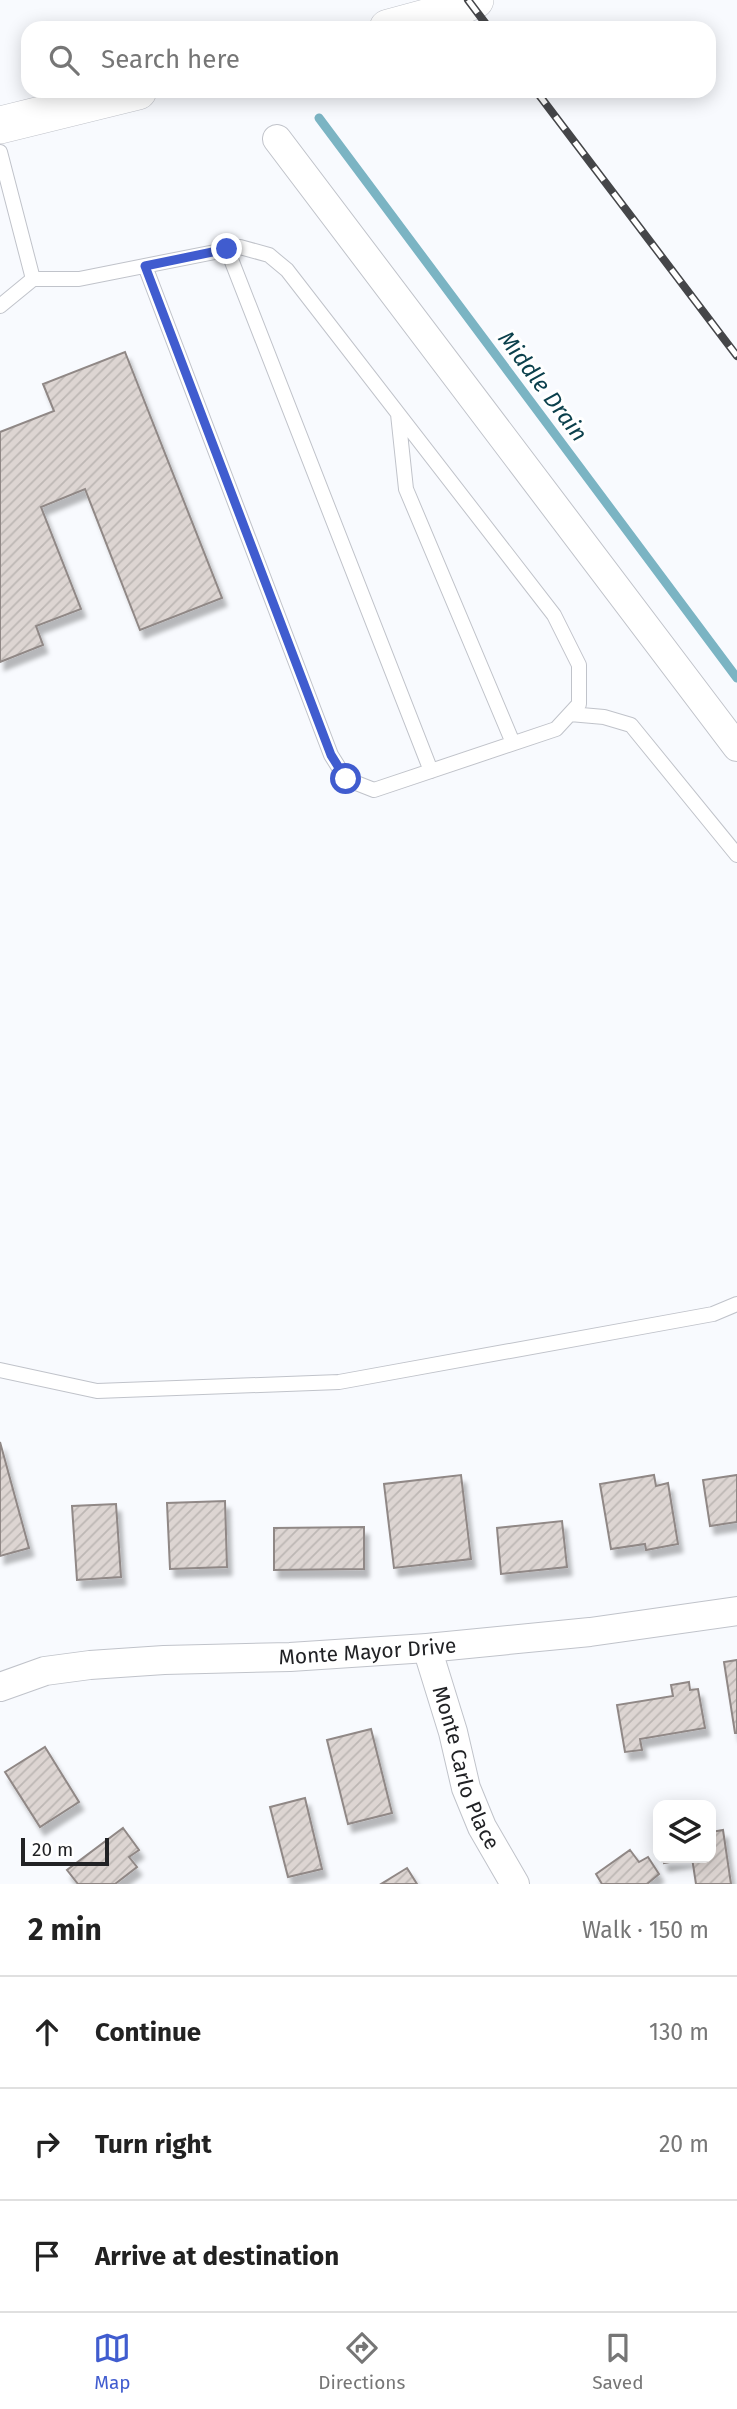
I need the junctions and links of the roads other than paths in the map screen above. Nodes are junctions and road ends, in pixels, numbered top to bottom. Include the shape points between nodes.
1 (475, 0) edge
2 (414, 21) edge
3 (110, 98) edge
4 (0, 125) edge
5 (277, 139) dead end
6 (0, 152) edge
7 (227, 249) junction
8 (145, 266) junction
9 (33, 279) junction
10 (0, 306) edge
11 (397, 413) junction
12 (569, 714) junction
13 (513, 743) junction
14 (737, 747) edge
15 (431, 771) junction
16 (737, 855) edge
17 (737, 1304) edge
18 (0, 1370) edge
19 (737, 1611) edge
20 (427, 1648) junction
21 (0, 1687) edge
22 (515, 1884) edge

1 - 2 street
3 - 4 street
5 - 14 street
6 - 9 lane
7 - 8 lane
7 - 11 lane via 240,247 269,255 287,270
7 - 15 lane
8 - 9 lane via 79,279
8 - 15 lane via 331,755 346,779 374,790
9 - 10 lane
11 - 12 lane via 554,615 579,665 579,704
11 - 13 lane via 406,489
12 - 13 lane via 556,729
12 - 16 lane via 631,725
13 - 15 lane
17 - 18 lane via 713,1314 339,1382 97,1391
19 - 20 street, Monte Mayor Drive
20 - 21 street, Monte Mayor Drive via 90,1665 45,1671
20 - 22 street, Monte Carlo Place via 466,1788

